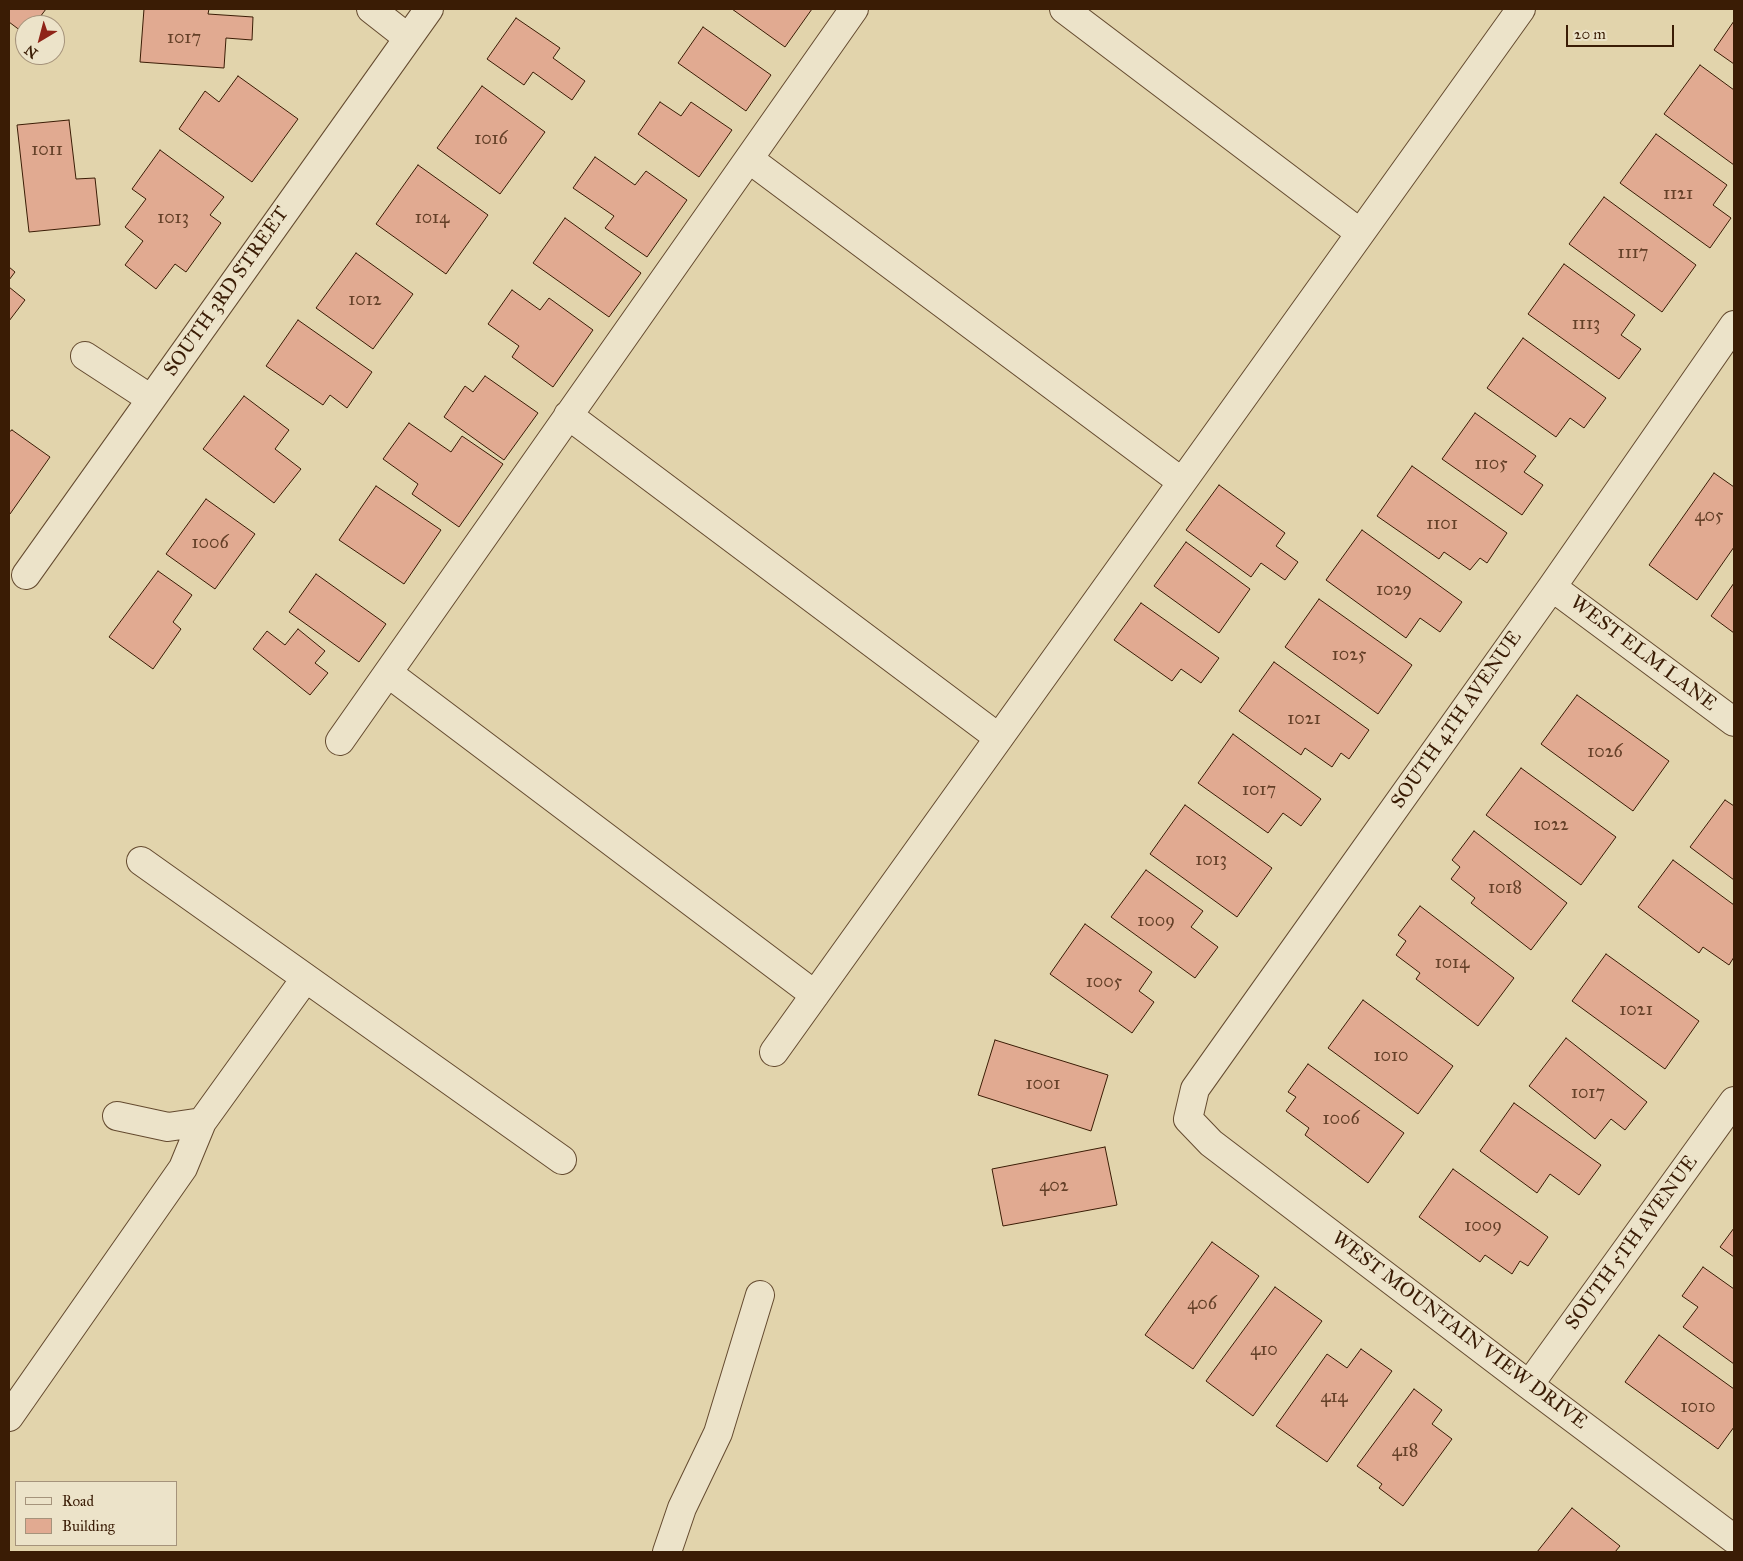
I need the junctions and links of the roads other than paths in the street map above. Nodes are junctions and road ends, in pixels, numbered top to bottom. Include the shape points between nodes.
1 (371, 9) edge
2 (429, 9) edge
3 (854, 9) edge
4 (1064, 9) edge
5 (1521, 9) edge
6 (408, 38) junction
7 (749, 159) junction
8 (1360, 233) junction
9 (1734, 324) edge
10 (85, 356) dead end
11 (151, 399) junction
12 (568, 416) junction
13 (1182, 482) junction
14 (26, 575) dead end
15 (1552, 586) junction
16 (388, 673) junction
17 (1734, 722) edge
18 (999, 738) junction
19 (340, 741) dead end
20 (141, 862) dead end
21 (305, 979) junction
22 (815, 995) junction
23 (774, 1052) dead end
24 (1734, 1101) edge
25 (117, 1116) dead end
26 (1188, 1118) joint
27 (202, 1122) junction
28 (562, 1160) dead end
29 (760, 1295) dead end
30 (1529, 1385) junction
31 (9, 1417) edge
32 (1734, 1538) edge
33 (667, 1552) edge

1 - 6 street
2 - 6 street, SOUTH 3RD STREET
3 - 7 street
4 - 8 street
5 - 8 street
6 - 11 street, SOUTH 3RD STREET
7 - 12 street
7 - 13 street
8 - 13 street
9 - 15 street, SOUTH 4TH AVENUE
10 - 11 street
11 - 14 street, SOUTH 3RD STREET
12 - 16 street
12 - 18 street
13 - 18 street
15 - 17 street, WEST ELM LANE
15 - 26 street, SOUTH 4TH AVENUE via 1195,1089
16 - 19 street
16 - 22 street
18 - 22 street
20 - 21 street
21 - 27 street
21 - 28 street
22 - 23 street
24 - 30 street, SOUTH 5TH AVENUE
25 - 27 street via 168,1127
26 - 30 street, WEST MOUNTAIN VIEW DRIVE via 1211,1142
27 - 31 street via 183,1168
29 - 33 street via 718,1433 682,1508
30 - 32 street, WEST MOUNTAIN VIEW DRIVE

